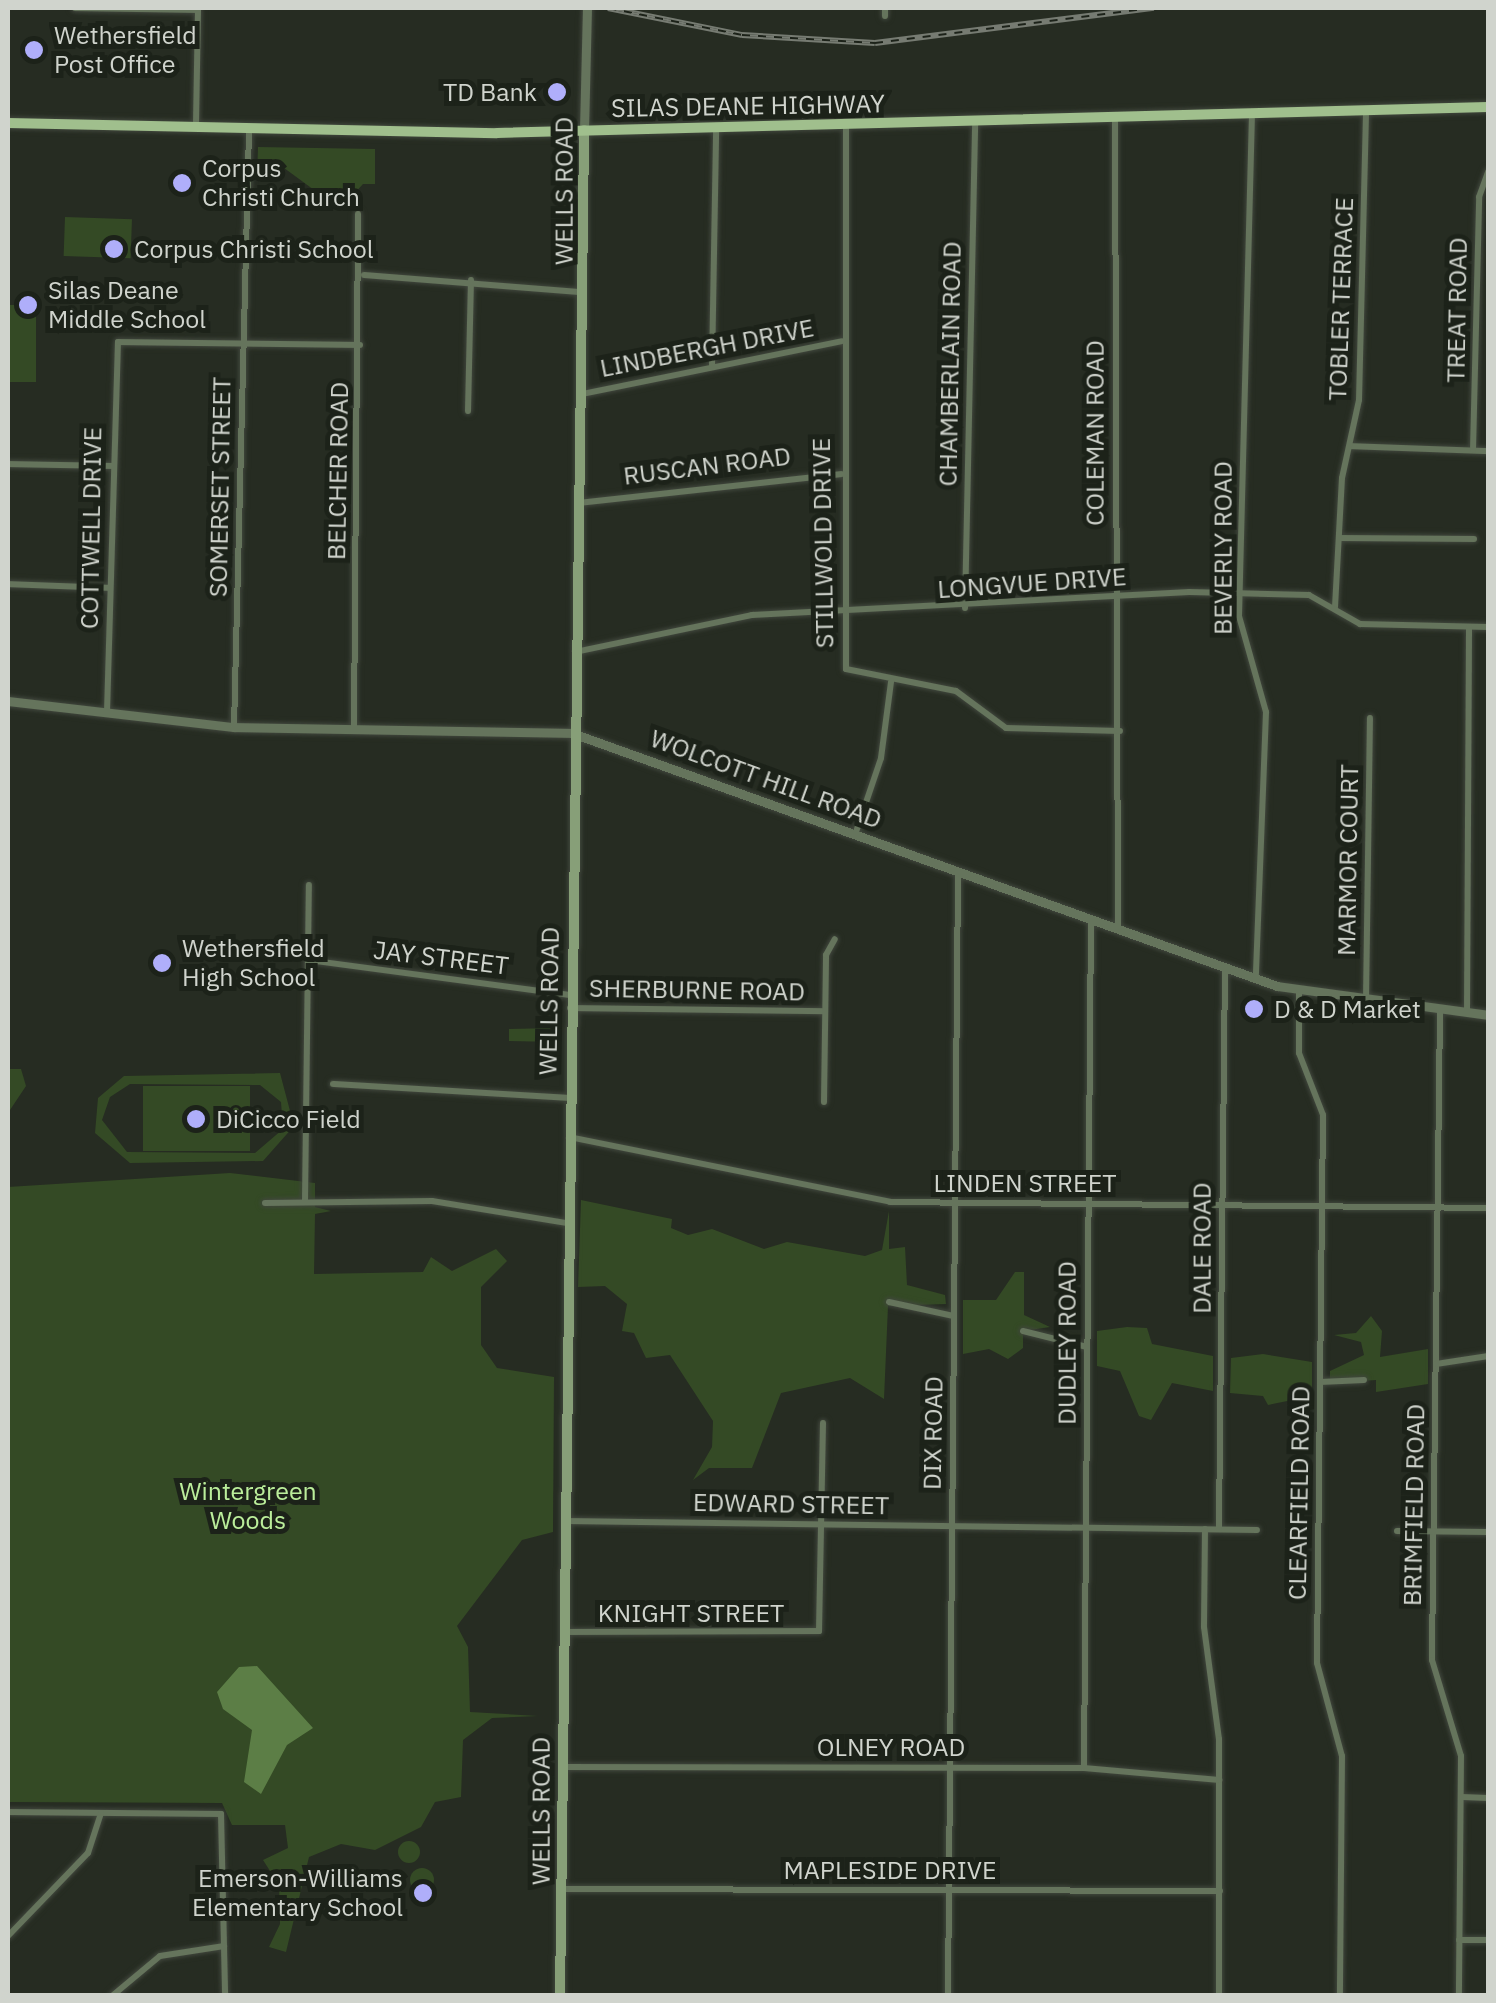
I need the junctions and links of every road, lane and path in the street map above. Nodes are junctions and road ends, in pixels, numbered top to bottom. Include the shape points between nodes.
1 (75, 8) edge
2 (587, 8) edge
3 (1488, 108) edge
4 (1366, 111) junction
5 (1252, 114) junction
6 (1116, 117) junction
7 (975, 121) junction
8 (8, 123) edge
9 (846, 124) junction
10 (716, 127) junction
11 (196, 128) junction
12 (249, 129) junction
13 (584, 130) junction
14 (1488, 172) edge
15 (358, 214) dead end
16 (364, 275) junction
17 (472, 280) junction
18 (583, 292) junction
19 (244, 342) junction
20 (842, 342) junction
21 (360, 344) junction
22 (712, 368) junction
23 (580, 394) junction
24 (468, 411) dead end
25 (1350, 446) junction
26 (1474, 450) junction
27 (1488, 451) edge
28 (8, 464) edge
29 (112, 466) junction
30 (841, 474) junction
31 (578, 504) junction
32 (1341, 538) junction
33 (1474, 539) dead end
34 (8, 584) edge
35 (110, 588) junction
36 (1240, 592) junction
37 (1115, 596) junction
38 (1335, 606) junction
39 (965, 608) junction
40 (844, 616) junction
41 (1469, 628) junction
42 (1488, 628) edge
43 (574, 652) junction
44 (891, 682) junction
45 (8, 701) edge
46 (107, 716) junction
47 (1370, 718) dead end
48 (234, 727) junction
49 (354, 730) junction
50 (1120, 731) junction
51 (572, 733) junction
52 (856, 832) junction
53 (958, 870) junction
54 (309, 886) dead end
55 (1091, 919) junction
56 (1118, 929) junction
57 (835, 939) dead end
58 (308, 960) junction
59 (1225, 968) junction
60 (1256, 978) junction
61 (1299, 992) junction
62 (569, 995) junction
63 (1366, 1002) junction
64 (569, 1008) junction
65 (1440, 1010) junction
66 (825, 1011) junction
67 (1467, 1013) junction
68 (1488, 1015) edge
69 (333, 1084) dead end
70 (568, 1098) junction
71 (824, 1102) dead end
72 (568, 1136) junction
73 (305, 1202) junction
74 (955, 1202) junction
75 (266, 1203) dead end
76 (1088, 1204) junction
77 (1222, 1205) junction
78 (1322, 1206) junction
79 (1437, 1208) junction
80 (1488, 1208) edge
81 (566, 1223) junction
82 (890, 1302) dead end
83 (954, 1316) junction
84 (1023, 1331) dead end
85 (1087, 1347) junction
86 (1488, 1356) edge
87 (1436, 1364) junction
88 (1364, 1380) dead end
89 (1320, 1382) junction
90 (823, 1423) dead end
91 (564, 1522) junction
92 (822, 1525) junction
93 (952, 1526) junction
94 (1086, 1528) junction
95 (1219, 1528) junction
96 (1205, 1529) junction
97 (1257, 1530) dead end
98 (1396, 1531) dead end
99 (1434, 1531) junction
100 (1488, 1532) edge
101 (563, 1632) junction
102 (562, 1767) junction
103 (950, 1768) junction
104 (1084, 1768) junction
105 (1218, 1780) junction
106 (1462, 1797) junction
107 (1488, 1798) edge
108 (8, 1812) edge
109 (101, 1813) junction
110 (561, 1889) junction
111 (949, 1890) junction
112 (1220, 1891) junction
113 (8, 1936) edge
114 (1459, 1940) junction
115 (1488, 1940) edge
116 (224, 1946) junction
117 (112, 1996) edge
118 (225, 1996) edge
119 (560, 1996) edge
120 (948, 1996) edge
121 (1219, 1996) edge
122 (1340, 1996) edge
123 (1459, 1996) edge

1 - 11 street via 198,10
2 - 13 street, WELLS ROAD
3 - 4 main road, SILAS DEANE HIGHWAY
4 - 5 main road, SILAS DEANE HIGHWAY
4 - 25 street, TOBLER TERRACE
5 - 6 main road, SILAS DEANE HIGHWAY
5 - 36 street, BEVERLY ROAD
6 - 7 main road, SILAS DEANE HIGHWAY
6 - 37 street, COLEMAN ROAD
7 - 9 main road, SILAS DEANE HIGHWAY
7 - 39 street, CHAMBERLAIN ROAD
8 - 11 main road, SILAS DEANE HIGHWAY
9 - 10 main road, SILAS DEANE HIGHWAY
9 - 20 street, STILLWOLD DRIVE
10 - 13 main road, SILAS DEANE HIGHWAY
10 - 22 street
11 - 12 main road, SILAS DEANE HIGHWAY
12 - 13 main road, SILAS DEANE HIGHWAY
12 - 19 street, SOMERSET STREET
13 - 18 main road, WELLS ROAD
14 - 26 street, TREAT ROAD via 1479,197
15 - 16 street, BELCHER ROAD
16 - 17 street
16 - 21 street, BELCHER ROAD
17 - 18 street
17 - 24 street
18 - 23 main road, WELLS ROAD
19 - 21 street
19 - 29 street, COTTWELL DRIVE via 119,340
19 - 48 street, SOMERSET STREET
20 - 22 street, LINDBERGH DRIVE
20 - 30 street, STILLWOLD DRIVE
21 - 49 street, BELCHER ROAD
22 - 23 street, LINDBERGH DRIVE
23 - 31 main road, WELLS ROAD
25 - 26 street
25 - 32 street, TOBLER TERRACE
26 - 27 street
28 - 29 street
29 - 35 street, COTTWELL DRIVE
30 - 31 street, RUSCAN ROAD
30 - 40 street, STILLWOLD DRIVE
31 - 43 main road, WELLS ROAD
32 - 33 street
32 - 38 street, TOBLER TERRACE
34 - 35 street
35 - 46 street, COTTWELL DRIVE
36 - 37 street, LONGVUE DRIVE
36 - 38 street, LONGVUE DRIVE via 1297,593
36 - 60 street, BEVERLY ROAD via 1241,638 1266,712
37 - 39 street, LONGVUE DRIVE
37 - 50 street, COLEMAN ROAD
38 - 41 street, LONGVUE DRIVE via 1360,624
39 - 40 street, LONGVUE DRIVE
40 - 43 street, LONGVUE DRIVE via 752,615
40 - 44 street, STILLWOLD DRIVE via 849,673
41 - 42 street, LONGVUE DRIVE
41 - 67 street
43 - 51 main road, WELLS ROAD
44 - 50 street, STILLWOLD DRIVE via 956,691 1006,728
44 - 52 street via 881,758
45 - 46 street, WOLCOTT HILL ROAD
46 - 48 street, WOLCOTT HILL ROAD
47 - 63 street, MARMOR COURT
48 - 49 street, WOLCOTT HILL ROAD
49 - 51 street, WOLCOTT HILL ROAD
50 - 56 street, COLEMAN ROAD
51 - 52 street, WOLCOTT HILL ROAD
51 - 62 main road, WELLS ROAD
52 - 53 street, WOLCOTT HILL ROAD
53 - 55 street, WOLCOTT HILL ROAD
53 - 74 street, DIX ROAD
54 - 58 street
55 - 56 street, WOLCOTT HILL ROAD
55 - 76 street, DUDLEY ROAD
56 - 59 street, WOLCOTT HILL ROAD
57 - 66 street
58 - 62 street, JAY STREET
58 - 73 street
59 - 60 street, WOLCOTT HILL ROAD
59 - 77 street, DALE ROAD
60 - 61 street, WOLCOTT HILL ROAD
61 - 63 street, WOLCOTT HILL ROAD
61 - 78 street, CLEARFIELD ROAD via 1300,1053 1323,1115
62 - 64 main road, WELLS ROAD
63 - 65 street, WOLCOTT HILL ROAD
64 - 66 street, SHERBURNE ROAD
64 - 70 main road, WELLS ROAD
65 - 67 street, WOLCOTT HILL ROAD
65 - 79 street, BRIMFIELD ROAD
66 - 71 street
67 - 68 street, WOLCOTT HILL ROAD
69 - 70 street via 348,1092
70 - 72 main road, WELLS ROAD
72 - 74 street, LINDEN STREET via 878,1201
72 - 81 main road, WELLS ROAD
73 - 75 street
73 - 81 street via 432,1200
74 - 76 street, LINDEN STREET
74 - 83 street, DIX ROAD
76 - 77 street, LINDEN STREET
76 - 85 street, DUDLEY ROAD
77 - 78 street, LINDEN STREET
77 - 95 street, DALE ROAD
78 - 79 street, LINDEN STREET
78 - 89 street, CLEARFIELD ROAD
79 - 80 street, LINDEN STREET
79 - 87 street, BRIMFIELD ROAD
81 - 91 main road, WELLS ROAD
82 - 83 street
83 - 93 street, DIX ROAD
84 - 85 street
85 - 94 street, DUDLEY ROAD
86 - 87 street
87 - 99 street, BRIMFIELD ROAD
88 - 89 street
89 - 122 street, CLEARFIELD ROAD via 1316,1664 1342,1756
90 - 92 street
91 - 92 street, EDWARD STREET
91 - 101 main road, WELLS ROAD
92 - 93 street, EDWARD STREET
92 - 101 street, KNIGHT STREET via 818,1631
93 - 94 street, EDWARD STREET
93 - 103 street, DIX ROAD
94 - 96 street, EDWARD STREET
94 - 104 street, DUDLEY ROAD
95 - 96 street, EDWARD STREET
95 - 97 street, EDWARD STREET
96 - 105 street
98 - 99 street
99 - 100 street
99 - 106 street, BRIMFIELD ROAD via 1432,1672 1459,1746
101 - 102 main road, WELLS ROAD
102 - 103 street, OLNEY ROAD
102 - 110 main road, WELLS ROAD
103 - 104 street, OLNEY ROAD
103 - 111 street, DIX ROAD
104 - 105 street, OLNEY ROAD
105 - 112 street
106 - 107 street
106 - 114 street, BRIMFIELD ROAD
108 - 109 street
109 - 113 street via 92,1849
109 - 116 street via 221,1814
110 - 111 street, MAPLESIDE DRIVE
110 - 119 main road, WELLS ROAD
111 - 112 street, MAPLESIDE DRIVE
111 - 120 street, DIX ROAD
112 - 121 street
114 - 115 street
114 - 123 street, BRIMFIELD ROAD
116 - 117 street via 160,1956
116 - 118 street

